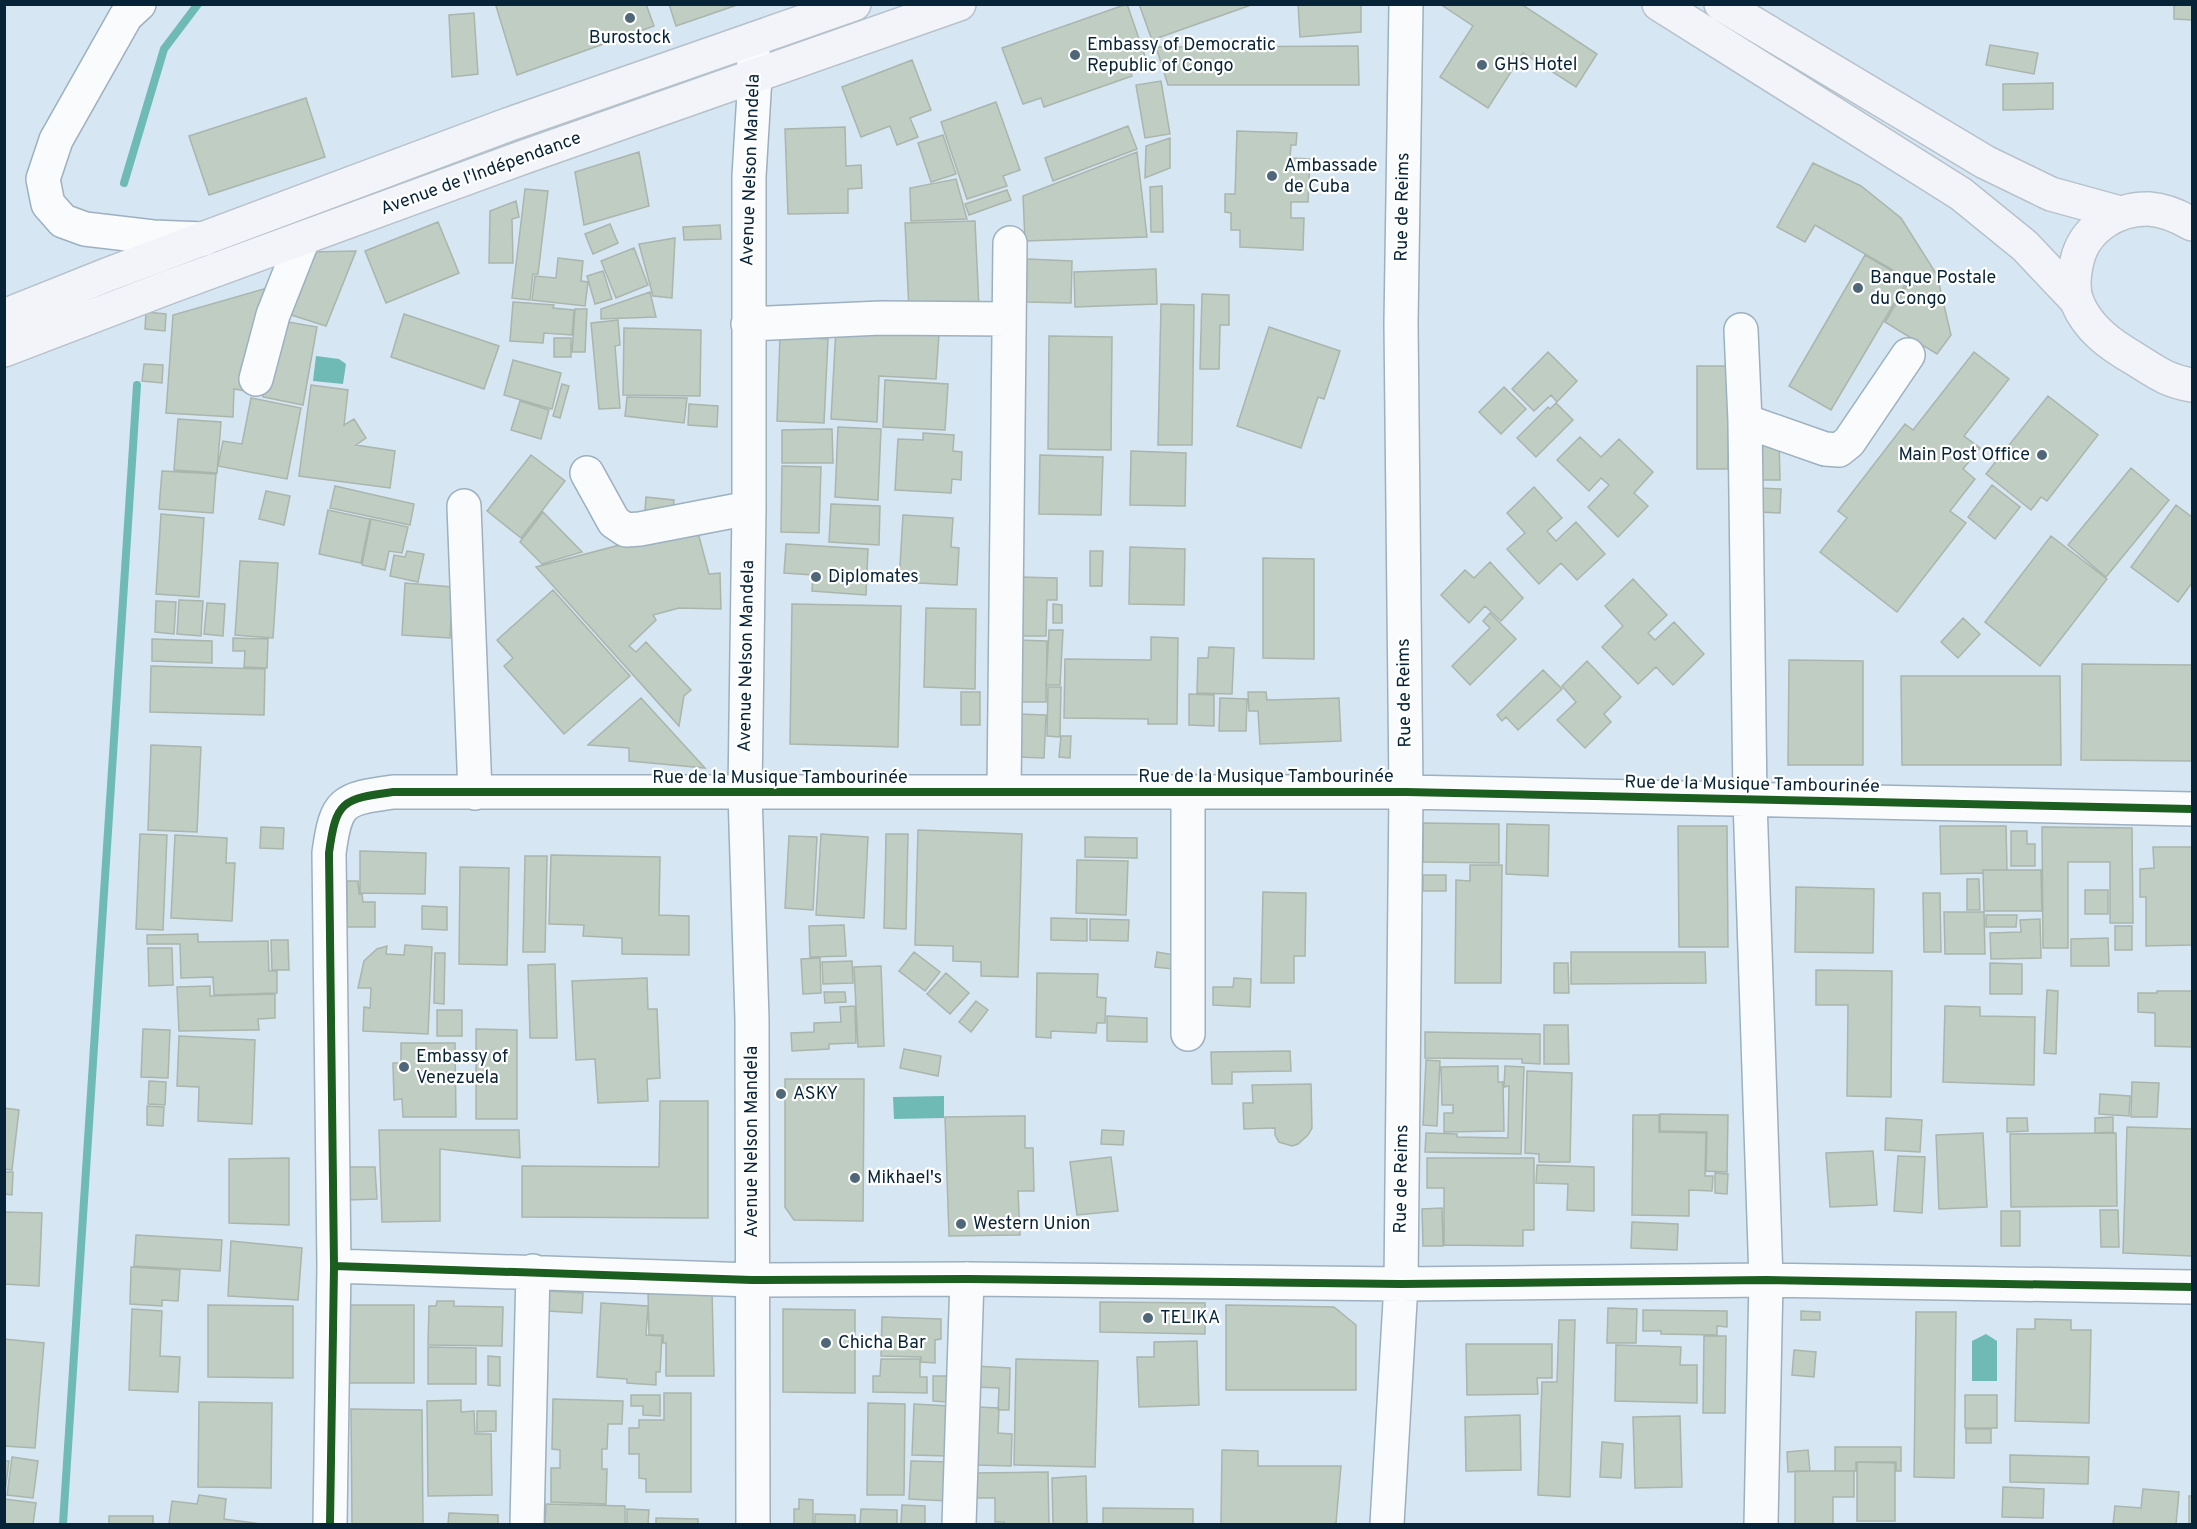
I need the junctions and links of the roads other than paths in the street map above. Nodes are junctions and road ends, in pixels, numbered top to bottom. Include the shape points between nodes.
1 (139, 4) edge
2 (854, 4) edge
3 (959, 4) edge
4 (1406, 4) edge
5 (1659, 4) edge
6 (1721, 4) edge
7 (752, 40) junction
8 (755, 77) junction
9 (2120, 213) junction
10 (2193, 224) edge
11 (206, 239) junction
12 (303, 239) junction
13 (1010, 243) dead end
14 (2077, 301) junction
15 (1008, 319) junction
16 (24, 320) edge
17 (748, 324) junction
18 (1741, 330) dead end
19 (4, 350) edge
20 (1908, 355) dead end
21 (256, 379) dead end
22 (2193, 385) edge
23 (1745, 420) junction
24 (587, 473) dead end
25 (464, 506) dead end
26 (749, 508) junction
27 (1004, 792) junction
28 (1406, 792) junction
29 (475, 793) junction
30 (745, 793) junction
31 (1188, 793) junction
32 (1750, 800) junction
33 (2193, 809) edge
34 (1188, 1034) dead end
35 (334, 1266) junction
36 (533, 1271) junction
37 (967, 1279) junction
38 (752, 1280) junction
39 (1766, 1280) junction
40 (1401, 1284) junction
41 (2193, 1287) edge
42 (330, 1524) edge
43 (527, 1524) edge
44 (753, 1524) edge
45 (959, 1524) edge
46 (1387, 1524) edge
47 (1761, 1524) edge

1 - 11 street via 126,16 56,140 43,179 48,204 63,221 85,229
2 - 7 main road, Avenue de l'Indépendance
3 - 8 main road, Avenue de l'Indépendance
4 - 28 street, Rue de Reims via 1401,323
5 - 14 main road via 1961,194 2025,246
6 - 9 main road via 1985,162 2051,194
7 - 8 street, Avenue Nelson Mandela
7 - 11 main road, Avenue de l'Indépendance via 507,125
8 - 12 main road, Avenue de l'Indépendance
8 - 17 street, Avenue Nelson Mandela via 749,176
9 - 10 main road via 2150,209
9 - 14 main road via 2096,227 2079,249 2073,276
11 - 16 main road, Avenue de l'Indépendance via 109,274
12 - 16 main road, Avenue de l'Indépendance via 169,287
12 - 21 street via 273,315
13 - 15 street
14 - 22 main road via 2092,327 2112,345 2172,382
15 - 17 street via 881,318
15 - 27 street
16 - 19 main road, Avenue de l'Indépendance
17 - 26 street, Avenue Nelson Mandela
18 - 23 street
20 - 23 street via 1849,442 1839,450 1825,449
23 - 32 street
24 - 26 street via 614,522 626,530
25 - 29 street
26 - 30 street, Avenue Nelson Mandela
27 - 30 street, Rue de la Musique Tambourinée
27 - 31 street, Rue de la Musique Tambourinée
28 - 31 street, Rue de la Musique Tambourinée
28 - 32 street, Rue de la Musique Tambourinée
28 - 40 street, Rue de Reims
29 - 30 street, Rue de la Musique Tambourinée
29 - 35 street, Rue de la Musique Tambourinée via 393,792 364,796 342,806 333,823 329,853
30 - 38 street, Avenue Nelson Mandela via 752,1019
31 - 34 street
32 - 33 street, Rue de la Musique Tambourinée
32 - 39 street
35 - 36 street
35 - 42 street
36 - 38 street
36 - 43 street
37 - 38 street
37 - 40 street
37 - 45 street
38 - 44 street, Avenue Nelson Mandela
39 - 40 street
39 - 41 street
39 - 47 street
40 - 46 street, Rue de Reims

